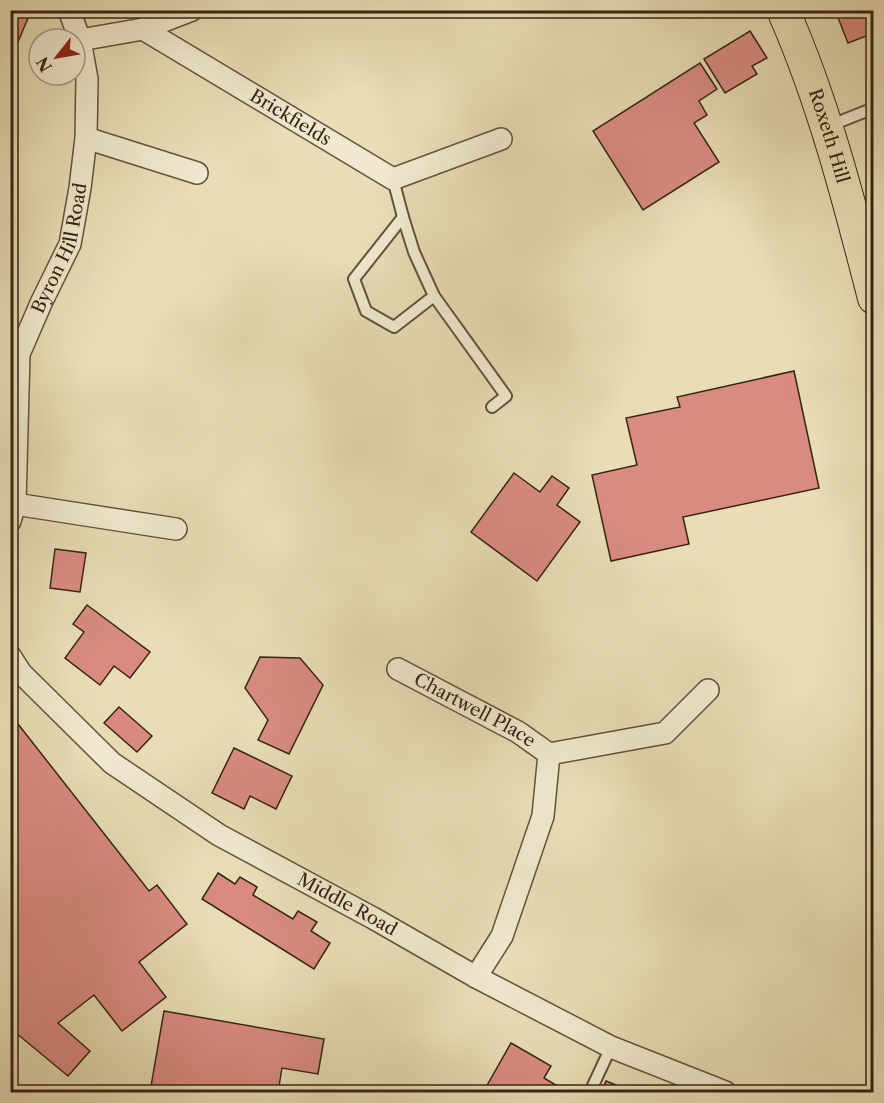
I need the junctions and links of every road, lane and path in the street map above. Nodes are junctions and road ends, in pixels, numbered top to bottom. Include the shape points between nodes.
1 (69, 10) edge
2 (192, 10) edge
3 (783, 10) edge
4 (75, 27) edge
5 (143, 29) junction
6 (87, 39) edge
7 (87, 87) edge
8 (873, 108) edge
9 (826, 127) junction
10 (86, 138) junction
11 (501, 139) dead end
12 (197, 173) dead end
13 (393, 179) junction
14 (403, 217) junction
15 (434, 296) junction
16 (873, 298) edge
17 (15, 355) edge
18 (492, 407) dead end
19 (13, 512) edge
20 (176, 529) dead end
21 (398, 669) dead end
22 (14, 671) edge
23 (708, 690) dead end
24 (549, 754) junction
25 (476, 977) junction
26 (611, 1047) junction
27 (590, 1092) edge
28 (725, 1092) edge

1 - 4 street, Byron Hill Road
2 - 5 street
3 - 9 main road, Roxeth Hill
5 - 6 street
5 - 13 street, Brickfields
7 - 10 street, Byron Hill Road
8 - 9 lane
9 - 16 main road, Roxeth Hill
10 - 12 street
10 - 17 street, Byron Hill Road via 69,243
11 - 13 street
13 - 14 lane
14 - 15 lane
14 - 15 lane via 354,279 366,311 394,327
15 - 18 lane via 506,396
17 - 19 street, Byron Hill Road
19 - 20 street
21 - 24 street, Chartwell Place via 518,732
22 - 25 street, Middle Road via 112,763 219,835
23 - 24 street, Chartwell Place via 665,733
24 - 25 street, Chartwell Place via 543,816 502,936
25 - 26 street, Middle Road
26 - 27 lane
26 - 28 street, Middle Road

